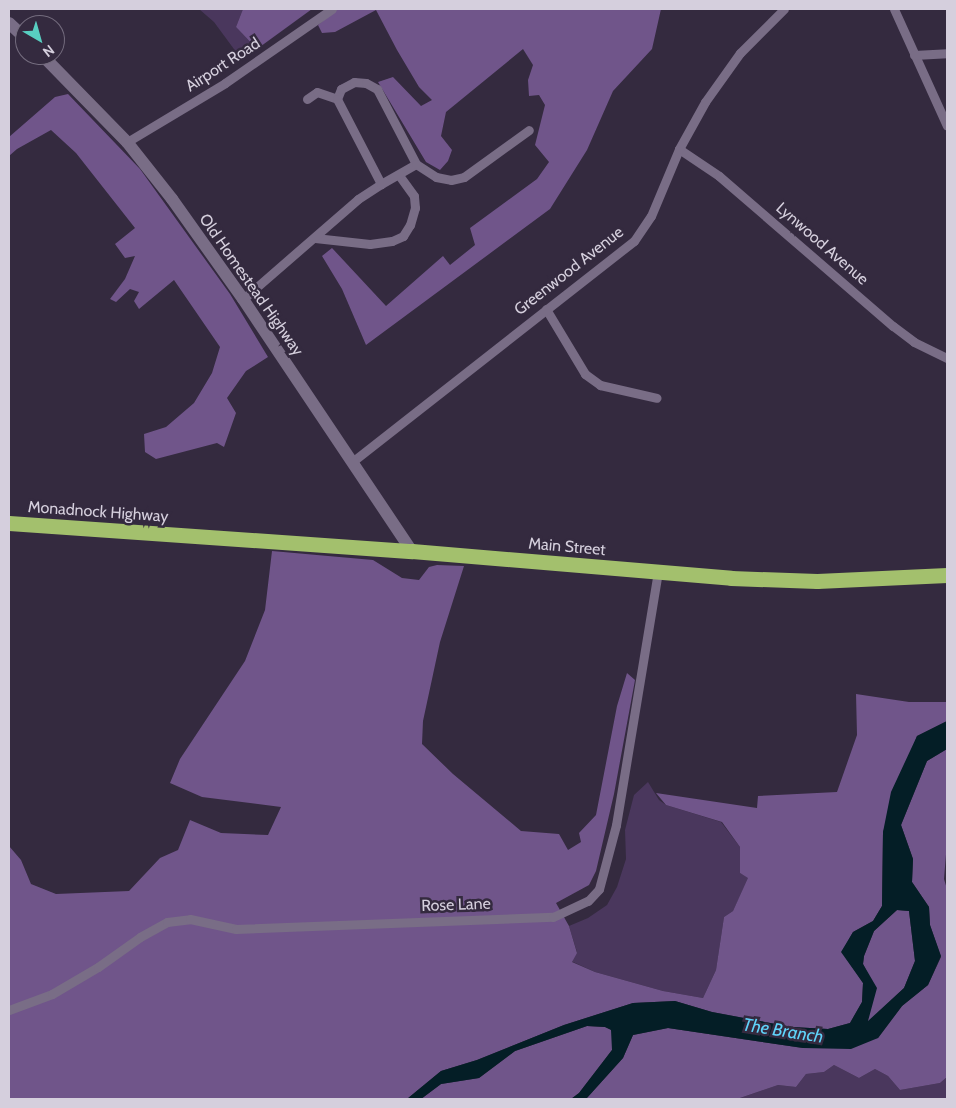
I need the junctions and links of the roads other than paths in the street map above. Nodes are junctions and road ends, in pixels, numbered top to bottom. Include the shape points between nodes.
1 (332, 9) edge
2 (784, 9) edge
3 (894, 9) edge
4 (947, 53) edge
5 (914, 55) junction
6 (52, 65) edge
7 (307, 99) dead end
8 (337, 99) junction
9 (947, 126) edge
10 (529, 130) dead end
11 (127, 142) junction
12 (679, 149) junction
13 (416, 164) junction
14 (399, 175) junction
15 (381, 184) junction
16 (315, 238) junction
17 (243, 299) junction
18 (546, 309) junction
19 (947, 358) edge
20 (656, 398) dead end
21 (352, 462) junction
22 (9, 522) edge
23 (185, 536) joint
24 (412, 551) junction
25 (658, 572) junction
26 (947, 575) edge
27 (9, 1010) edge

1 - 11 street, Airport Road via 225,83
2 - 12 street, Greenwood Avenue via 740,52 705,102
3 - 5 street
4 - 5 street
5 - 9 street
6 - 11 main road, Old Homestead Highway
7 - 8 street via 318,92
8 - 13 street via 341,89 354,82 366,83 377,89
8 - 15 street
10 - 13 street via 464,177 451,180 436,177
11 - 17 main road, Old Homestead Highway
12 - 18 street, Greenwood Avenue via 651,216 639,235
12 - 19 street, Lynwood Avenue via 719,176 893,326 914,342
13 - 14 street
14 - 15 street
14 - 16 street via 414,196 415,208 403,236 370,244
15 - 16 street via 358,199
16 - 17 street
17 - 21 main road, Old Homestead Highway
18 - 20 street via 585,374 600,385
18 - 21 street, Greenwood Avenue
21 - 24 main road, Old Homestead Highway
22 - 23 highway, Monadnock Highway
23 - 24 highway, Main Street
24 - 25 highway, Main Street
25 - 26 highway, Main Street via 817,581
25 - 27 street, Rose Lane via 616,825 599,889 588,901 553,917 236,929 190,919 167,922 52,994

